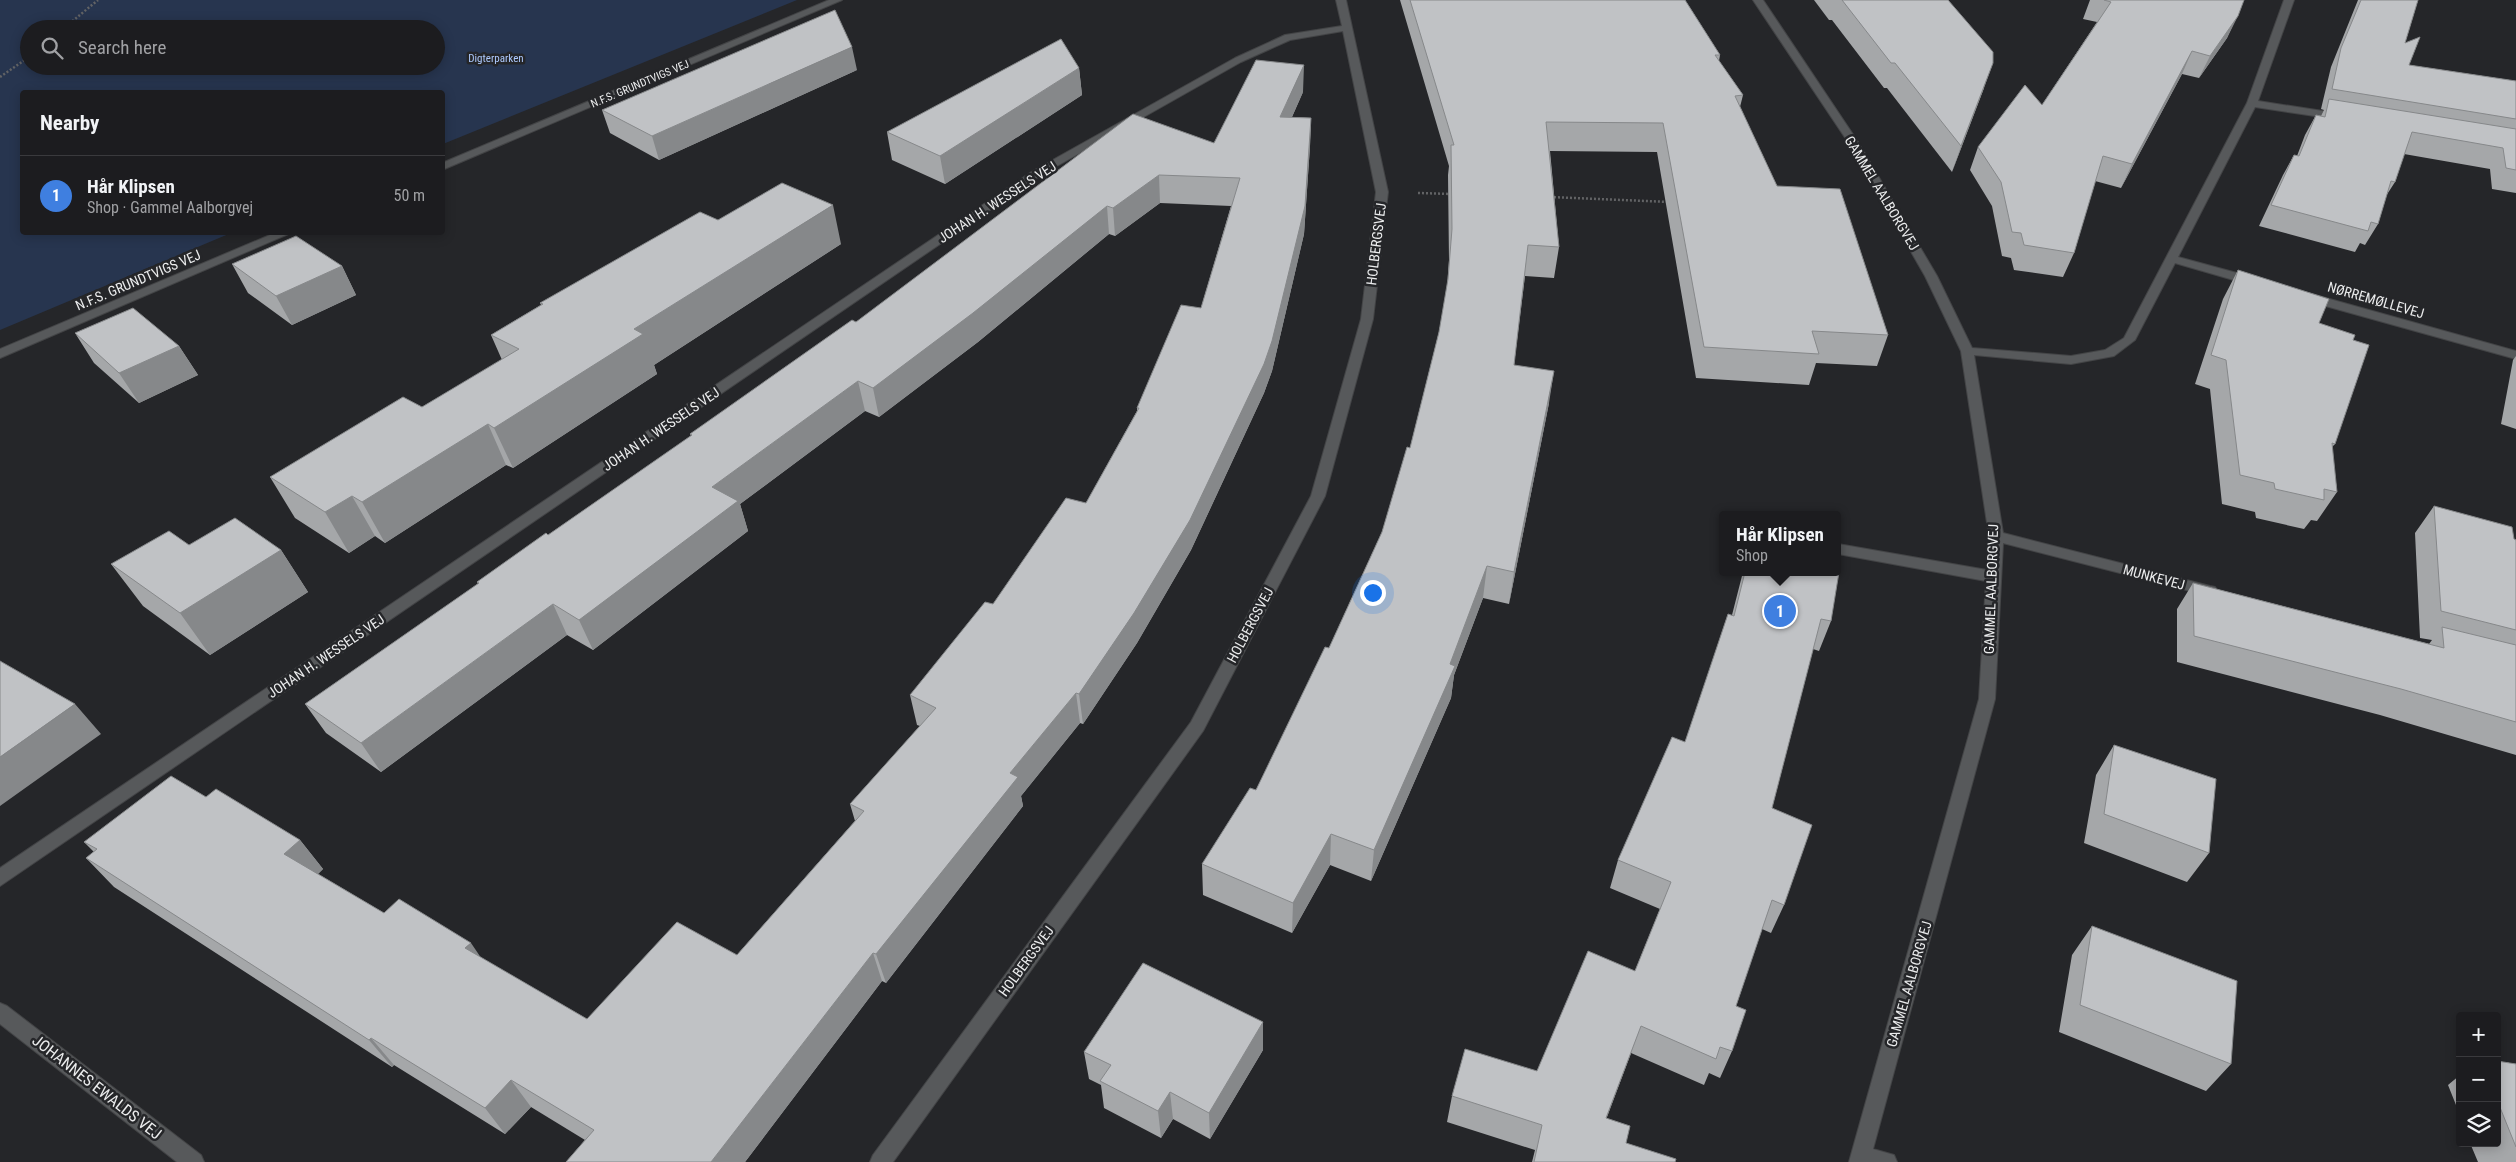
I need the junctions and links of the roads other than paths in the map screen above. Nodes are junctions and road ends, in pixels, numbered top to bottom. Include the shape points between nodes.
1 (837, 0) edge
2 (1341, 0) edge
3 (1758, 0) edge
4 (2289, 0) edge
5 (1346, 28) junction
6 (2252, 103) junction
7 (2350, 119) edge
8 (445, 166) edge
9 (281, 235) edge
10 (2170, 258) junction
11 (2266, 285) edge
12 (2295, 293) edge
13 (1968, 351) junction
14 (0, 354) edge
15 (2516, 355) edge
16 (1996, 536) junction
17 (1841, 551) edge
18 (1994, 577) junction
19 (2227, 596) edge
20 (0, 878) edge
21 (0, 1012) edge
22 (1860, 1159) edge
23 (194, 1162) edge
24 (880, 1162) edge
25 (1887, 1162) edge

1 - 8 street, N.F.S. GRUNDTVIGS VEJ
2 - 5 street, HOLBERGSVEJ
3 - 13 street, GAMMEL AALBORGVEJ via 1853,142 1931,276
4 - 6 street
5 - 20 street, JOHAN H. WESSELS VEJ via 1288,37 1238,60 1037,173
5 - 24 street, HOLBERGSVEJ via 1382,192 1367,319 1318,496 1197,726
6 - 7 street
6 - 10 street
9 - 14 street, N.F.S. GRUNDTVIGS VEJ
10 - 11 street
10 - 13 street via 2129,340 2109,352 2071,360
12 - 15 street, NØRREMØLLEVEJ
13 - 16 street, GAMMEL AALBORGVEJ
16 - 18 street, GAMMEL AALBORGVEJ
16 - 19 street, MUNKEVEJ
17 - 18 street
18 - 22 street, GAMMEL AALBORGVEJ via 1987,699
21 - 23 street, JOHANNES EWALDS VEJ
22 - 25 street

